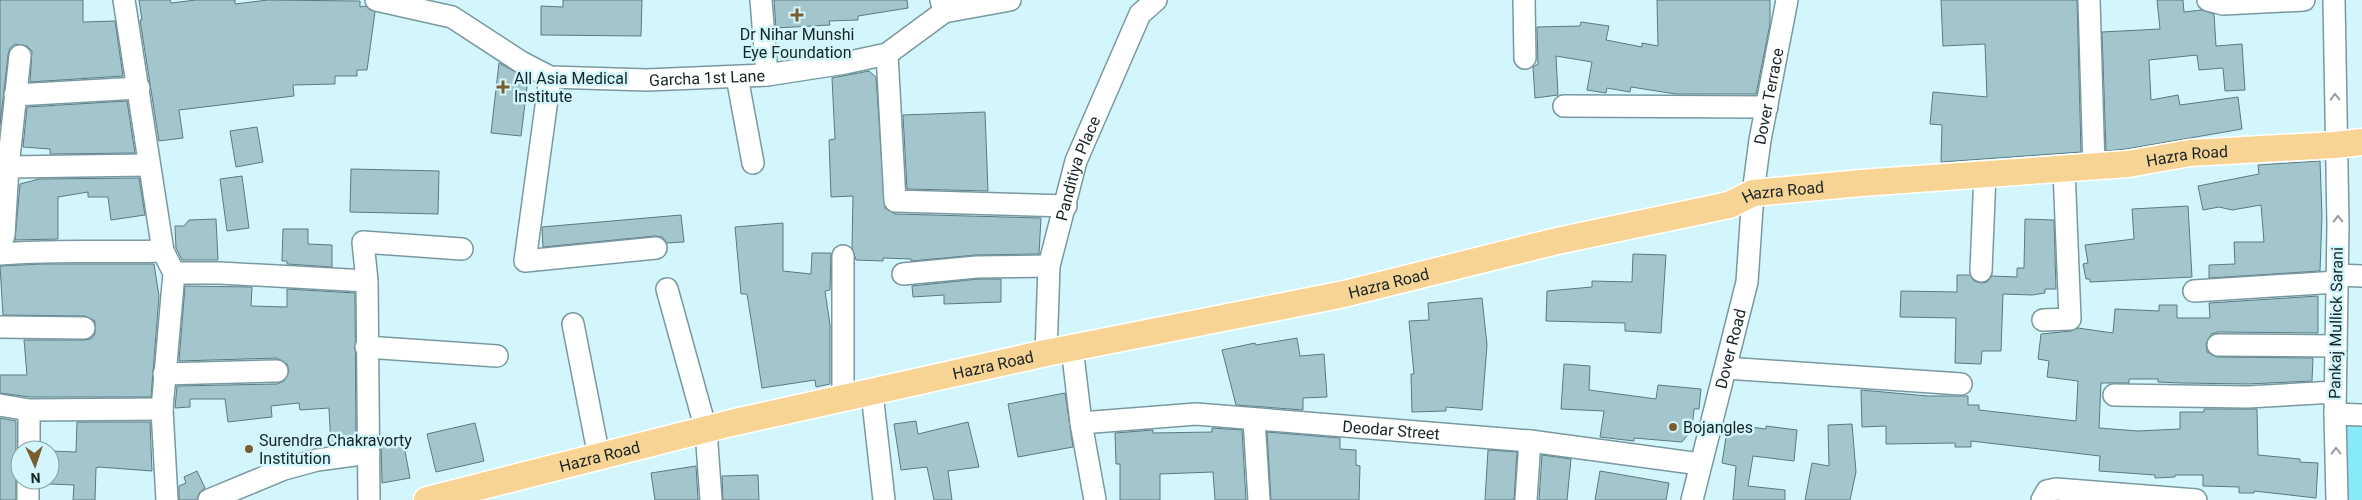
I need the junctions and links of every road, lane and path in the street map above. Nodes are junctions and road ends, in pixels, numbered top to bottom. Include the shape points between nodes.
1 (124, 0) edge
2 (376, 0) edge
3 (761, 0) edge
4 (1010, 0) edge
5 (1524, 0) edge
6 (1787, 0) edge
7 (2089, 0) edge
8 (2208, 0) edge
9 (2304, 0) edge
10 (2334, 0) edge
11 (1147, 1) edge
12 (942, 6) edge
13 (886, 54) junction
14 (20, 56) dead end
15 (1524, 58) dead end
16 (767, 75) junction
17 (550, 77) junction
18 (737, 77) junction
19 (139, 88) junction
20 (15, 95) junction
21 (1564, 106) dead end
22 (1767, 107) junction
23 (2362, 142) edge
24 (2335, 146) junction
25 (753, 163) dead end
26 (148, 165) junction
27 (8, 167) junction
28 (2094, 167) junction
29 (2064, 169) junction
30 (1985, 174) junction
31 (1753, 193) junction
32 (1066, 206) junction
33 (0, 247) edge
34 (656, 248) dead end
35 (462, 249) dead end
36 (163, 251) junction
37 (0, 254) edge
38 (843, 256) dead end
39 (1049, 266) junction
40 (1981, 271) dead end
41 (174, 273) junction
42 (902, 274) dead end
43 (2362, 276) edge
44 (2337, 278) junction
45 (367, 281) junction
46 (667, 289) dead end
47 (2194, 291) dead end
48 (2043, 320) dead end
49 (574, 324) dead end
50 (0, 327) edge
51 (84, 328) dead end
52 (2218, 345) dead end
53 (2336, 346) junction
54 (366, 347) junction
55 (1072, 348) junction
56 (1046, 353) junction
57 (497, 356) dead end
58 (1726, 368) junction
59 (278, 371) dead end
60 (164, 374) junction
61 (1961, 384) dead end
62 (2336, 392) junction
63 (872, 393) junction
64 (2114, 395) dead end
65 (843, 399) junction
66 (0, 405) edge
67 (162, 409) junction
68 (29, 410) junction
69 (2335, 414) junction
70 (2362, 416) edge
71 (1254, 419) junction
72 (1081, 423) junction
73 (706, 430) junction
74 (28, 440) edge
75 (1530, 441) junction
76 (369, 453) junction
77 (599, 456) junction
78 (1700, 464) junction
79 (167, 500) edge
80 (209, 500) edge
81 (369, 500) edge
82 (427, 500) edge
83 (711, 500) edge
84 (884, 500) edge
85 (1095, 500) edge
86 (1260, 500) edge
87 (1526, 500) edge
88 (1692, 500) edge
89 (2042, 500) edge
90 (2196, 500) edge
91 (2337, 500) edge

1 - 19 street
2 - 17 street, Garcha 1st Lane via 452,17
3 - 16 street
4 - 12 street
5 - 15 street
6 - 22 street, Dover Terrace
7 - 28 street
8 - 9 street via 2223,4
24 -> 10 street, Pankaj Mullick Sarani
11 - 32 street, Panditiya Place via 1076,160
12 - 13 street, Garcha 1st Lane via 925,27
13 - 16 street, Garcha 1st Lane
13 - 32 street via 895,202
14 - 20 street
16 - 18 street, Garcha 1st Lane
17 - 18 street, Garcha 1st Lane via 647,80
17 - 34 street via 525,261
18 - 25 street
19 - 20 street
19 - 26 street
20 - 27 street
21 - 22 street
22 - 31 street, Dover Terrace
23 - 24 main road, Hazra Road
24 - 28 main road, Hazra Road via 2190,153
44 -> 24 street, Pankaj Mullick Sarani
26 - 27 street
26 - 36 street
27 - 33 street via 4,235
28 - 29 main road, Hazra Road
29 - 30 main road, Hazra Road
29 - 48 street via 2070,319
30 - 31 main road, Hazra Road
30 - 40 street
31 - 55 main road, Hazra Road via 1728,204 1557,241 1344,294
31 - 58 street, Dover Road via 1747,282
32 - 39 street, Panditiya Place
35 - 45 street via 363,242
36 - 37 street via 118,253 81,250
36 - 41 street
38 - 65 street
39 - 42 street via 977,267
39 - 56 street, Panditiya Place
41 - 45 street
41 - 60 street
43 - 44 street
44 - 47 street
44 - 53 street, Pankaj Mullick Sarani
45 - 54 street
46 - 73 street
49 - 77 street
50 - 51 street
52 - 53 street
53 - 62 street, Pankaj Mullick Sarani
54 - 57 street
54 - 76 street
55 - 56 main road, Hazra Road
55 - 72 street
56 - 63 main road, Hazra Road
58 - 61 street
58 - 78 street, Dover Road
59 - 60 street
60 - 67 street
62 - 64 street via 2248,397
62 - 69 street, Pankaj Mullick Sarani
63 - 65 main road, Hazra Road
63 - 84 street
65 - 73 main road, Hazra Road
66 - 68 street
67 - 68 street
67 - 79 street
68 - 74 street
69 - 70 street
91 -> 69 street, Pankaj Mullick Sarani
71 - 72 street, Deodar Street via 1196,414
71 - 75 street, Deodar Street
71 - 86 street
72 - 85 street
73 - 77 main road, Hazra Road
73 - 83 street
75 - 78 street, Deodar Street
75 - 87 street
76 - 80 street via 284,468
76 - 81 street
77 - 82 main road, Hazra Road
78 - 88 street, Dover Road
89 - 90 street via 2047,491 2056,489

